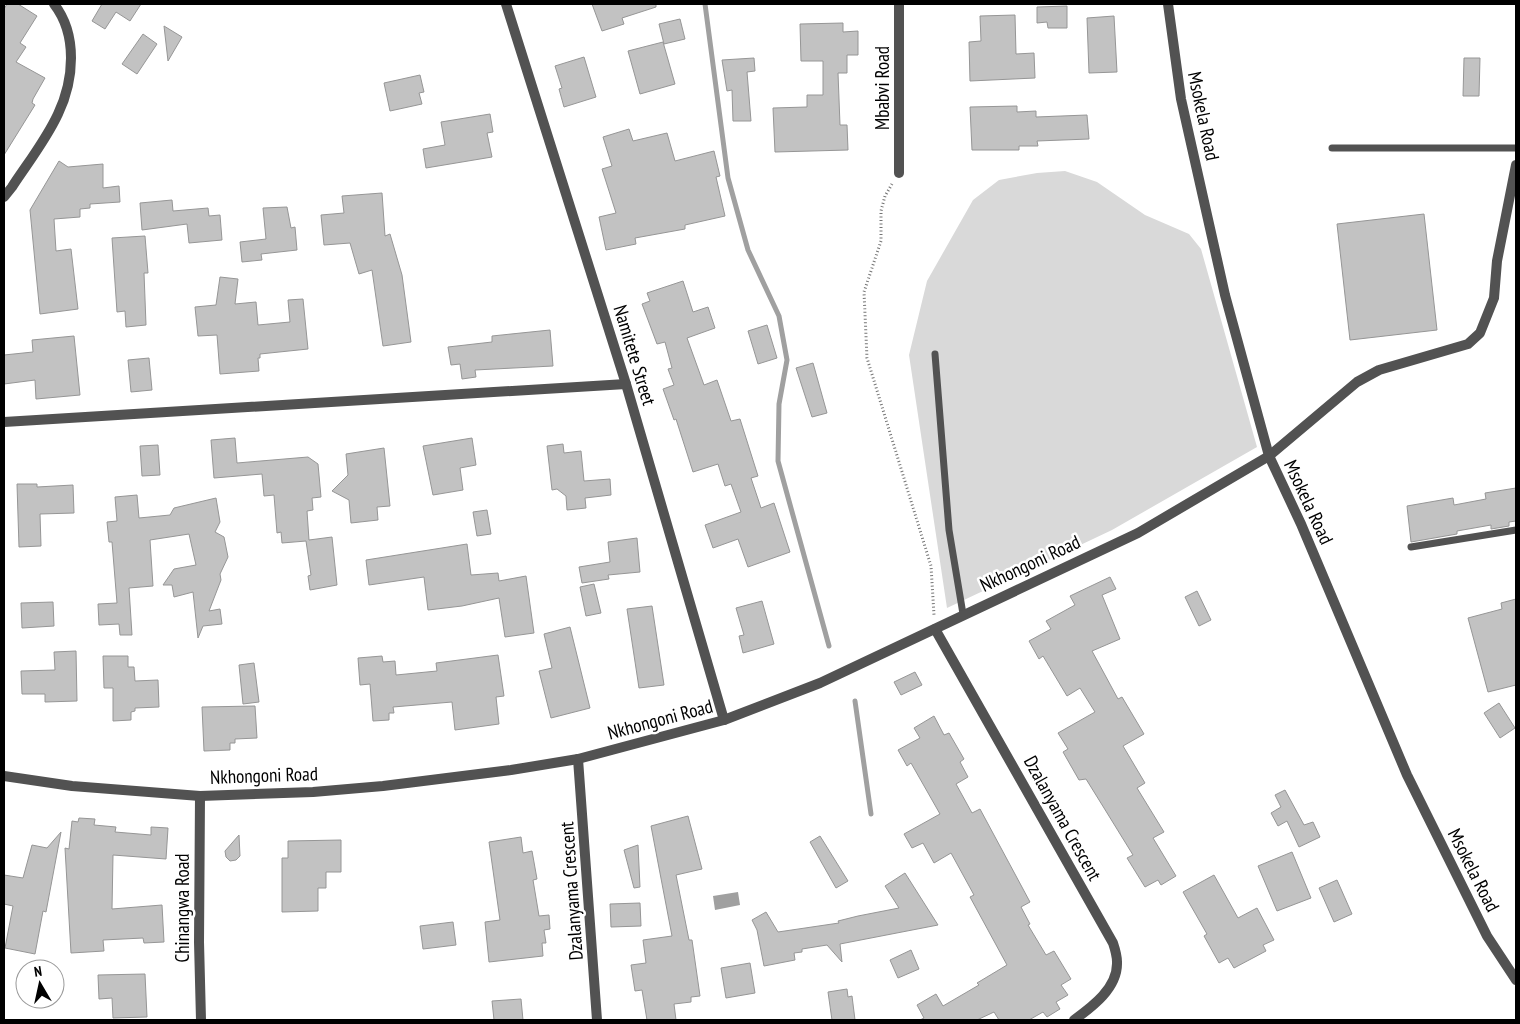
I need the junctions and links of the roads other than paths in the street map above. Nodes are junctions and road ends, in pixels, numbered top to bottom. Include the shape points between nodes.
1 (54, 4) edge
2 (506, 4) edge
3 (899, 4) edge
4 (1168, 4) edge
5 (1332, 148) dead end
6 (1516, 148) edge
7 (1516, 165) edge
8 (899, 173) road end
9 (4, 197) edge
10 (935, 354) dead end
11 (626, 384) junction
12 (4, 422) edge
13 (1268, 456) junction
14 (1516, 530) edge
15 (1411, 547) dead end
16 (963, 614) junction
17 (935, 629) junction
18 (724, 720) junction
19 (578, 759) junction
20 (4, 776) edge
21 (200, 796) junction
22 (1516, 980) edge
23 (201, 1020) edge
24 (597, 1020) edge
25 (1074, 1020) edge

1 - 9 street via 61,13 71,41 70,71 58,114
2 - 11 street, Namitete Street
3 - 8 street, Mbabvi Road
4 - 13 street, Msokela Road via 1181,99 1225,295
5 - 6 lane
7 - 13 street, Nkhongoni Road via 1494,298 1480,333 1468,344 1379,370 1357,382
10 - 16 lane via 949,530
11 - 12 street
11 - 18 street, Namitete Street
13 - 16 street, Nkhongoni Road via 1138,532
13 - 22 street, Msokela Road via 1301,524 1407,775 1487,936
14 - 15 lane
16 - 17 street, Nkhongoni Road
17 - 18 street, Nkhongoni Road via 820,683
17 - 25 street, Dzalanyama Crescent via 1113,943 1118,963 1114,979 1097,1004
18 - 19 street, Nkhongoni Road
19 - 21 street, Nkhongoni Road via 383,786
19 - 24 street, Dzalanyama Crescent
20 - 21 street, Nkhongoni Road via 72,786
21 - 23 street, Chinangwa Road

